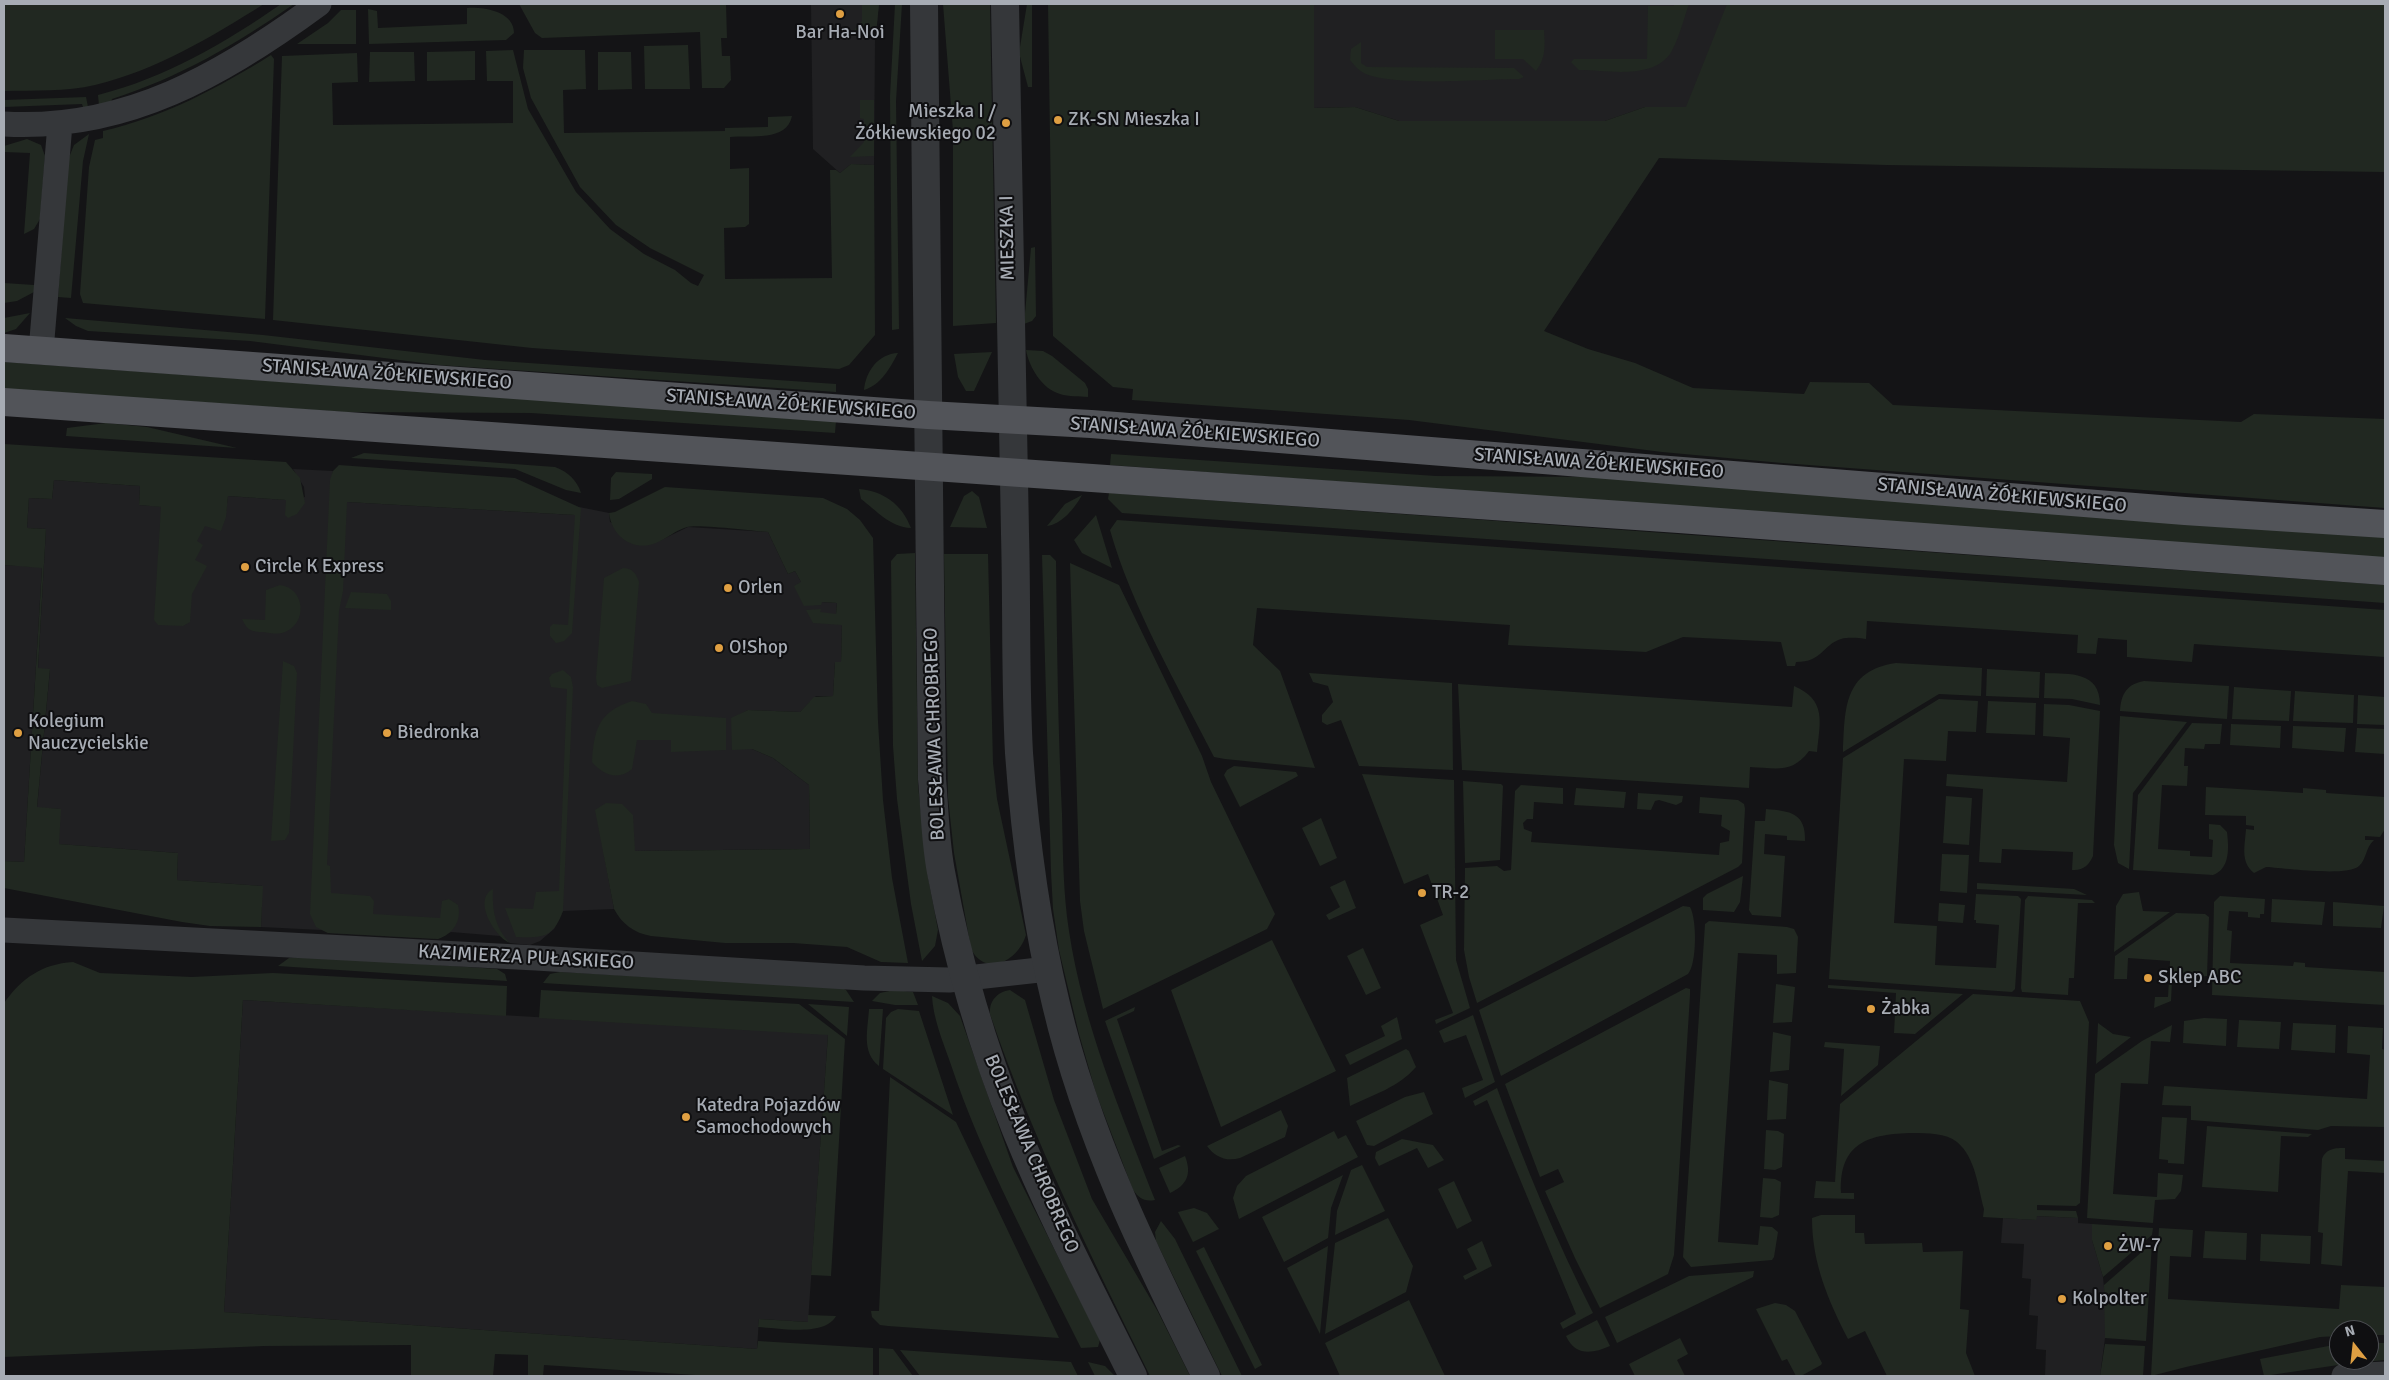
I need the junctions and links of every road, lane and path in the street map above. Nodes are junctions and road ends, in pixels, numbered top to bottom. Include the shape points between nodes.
1 (319, 4) edge
2 (924, 4) edge
3 (1005, 4) edge
4 (4, 124) edge
5 (60, 124) junction
6 (4, 348) edge
7 (41, 351) junction
8 (4, 402) edge
9 (928, 415) junction
10 (1012, 420) junction
11 (929, 467) junction
12 (1014, 472) junction
13 (2385, 524) edge
14 (2385, 571) edge
15 (4, 930) edge
16 (1048, 969) junction
17 (965, 979) junction
18 (2385, 1374) edge
19 (1133, 1376) edge
20 (1206, 1376) edge
21 (2344, 1376) edge

1 - 5 street via 240,59 164,97 115,114
2 - 9 street
3 - 10 street, MIESZKA I
4 - 5 street
5 - 7 street
6 - 7 main road, STANISŁAWA ŻÓŁKIEWSKIEGO
7 - 9 main road, STANISŁAWA ŻÓŁKIEWSKIEGO
8 - 11 main road
9 - 10 main road, STANISŁAWA ŻÓŁKIEWSKIEGO
9 - 11 street, BOLESŁAWA CHROBREGO
10 - 12 street, MIESZKA I
10 - 13 main road, STANISŁAWA ŻÓŁKIEWSKIEGO
11 - 12 main road
11 - 17 street, BOLESŁAWA CHROBREGO via 932,779 941,876
12 - 14 main road
12 - 16 street via 1019,750 1032,877
15 - 17 street, KAZIMIERZA PUŁASKIEGO via 864,978
16 - 17 street, KAZIMIERZA PUŁASKIEGO
16 - 20 street via 1074,1074 1105,1160 1150,1264
17 - 19 street, BOLESŁAWA CHROBREGO via 985,1048 1016,1131
18 - 21 street

